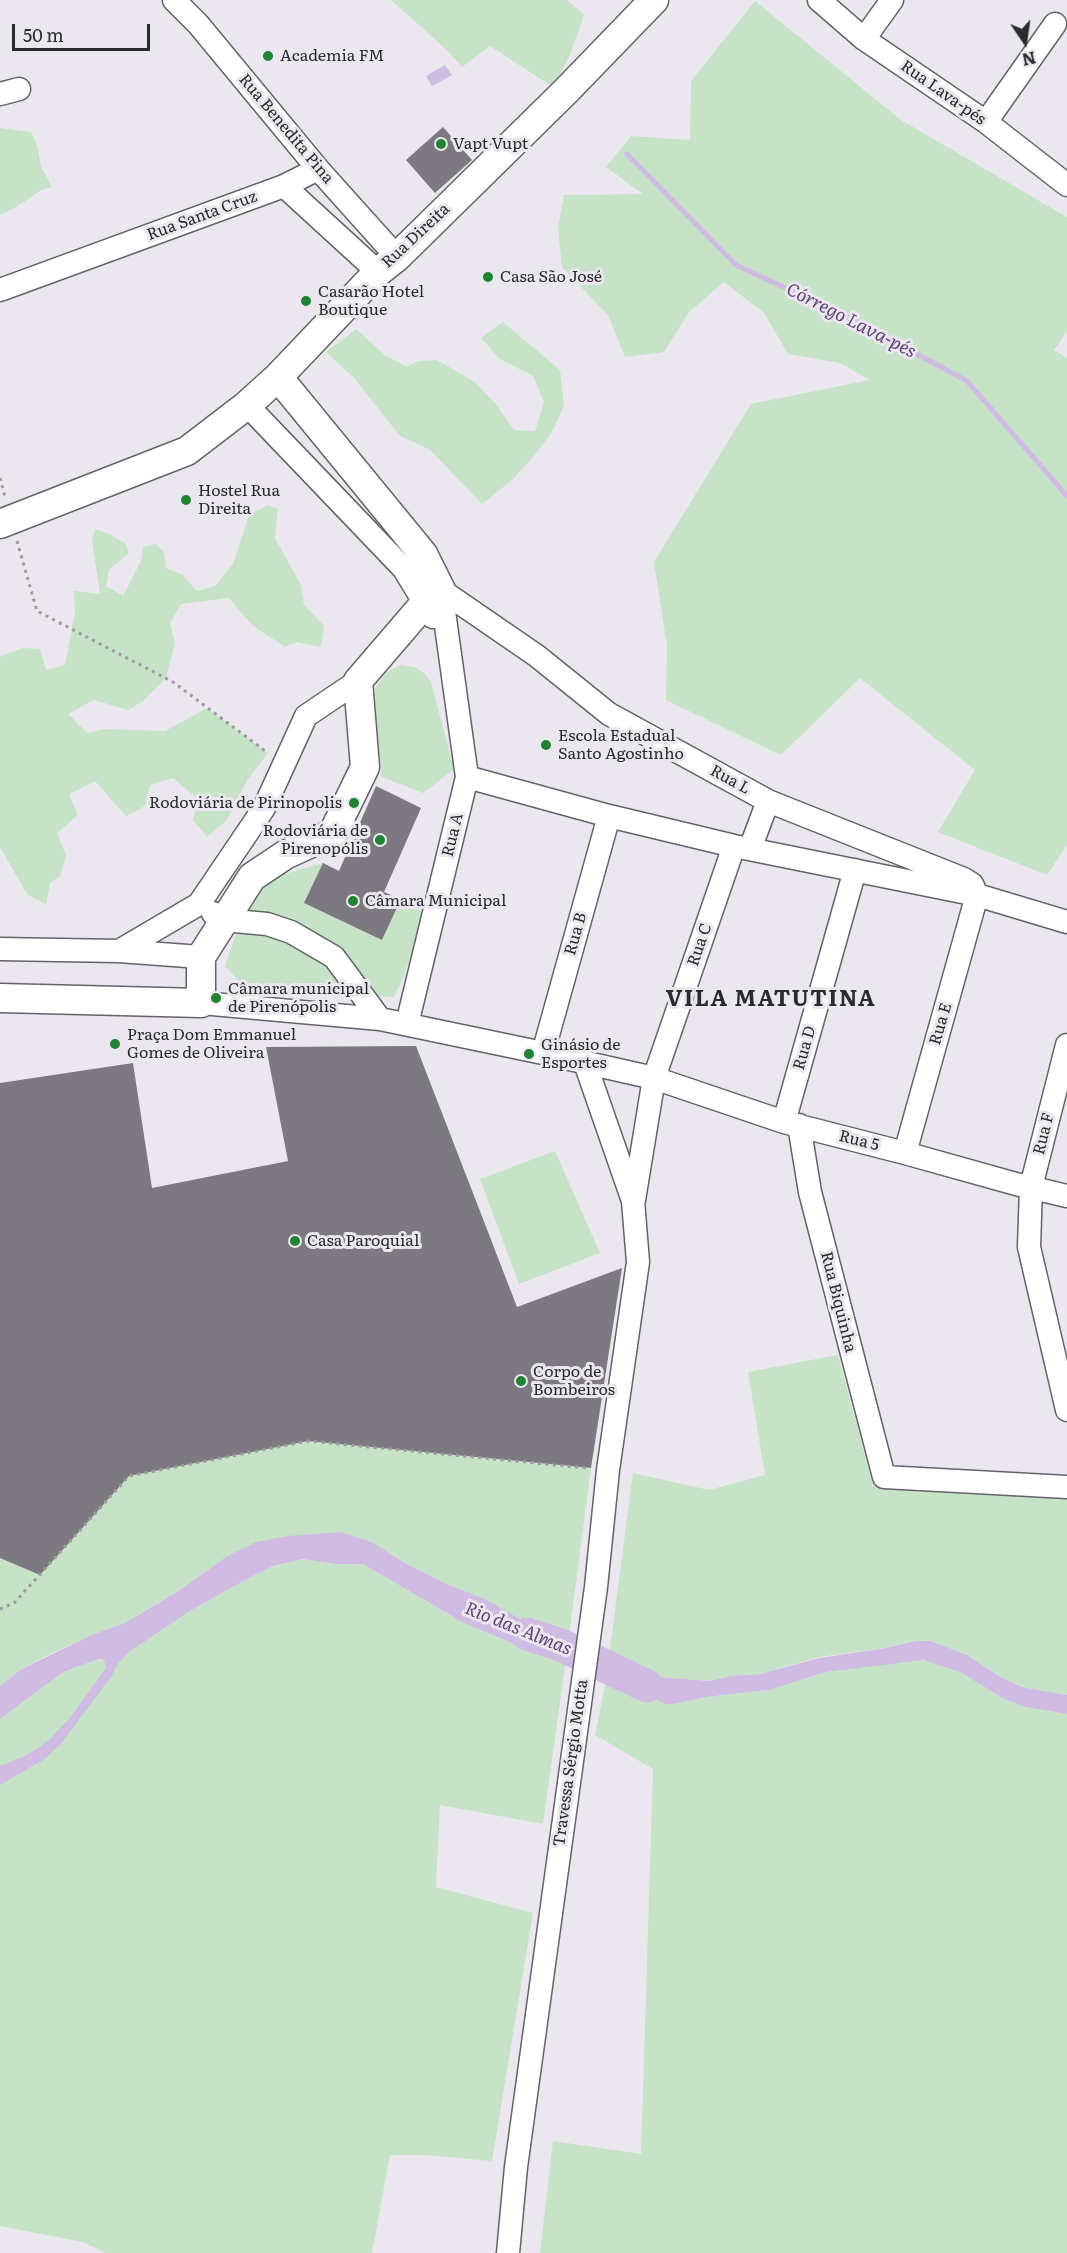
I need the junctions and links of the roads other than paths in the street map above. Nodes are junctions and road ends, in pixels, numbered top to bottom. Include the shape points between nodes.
1 (174, 0) edge
2 (654, 0) edge
3 (819, 0) edge
4 (892, 0) edge
5 (1054, 24) dead end
6 (864, 39) junction
7 (986, 122) junction
8 (318, 169) junction
9 (1067, 185) edge
10 (284, 186) junction
11 (388, 264) junction
12 (0, 290) edge
13 (278, 377) junction
14 (247, 405) junction
15 (5, 522) edge
16 (433, 596) junction
17 (358, 681) junction
18 (467, 777) junction
19 (768, 801) junction
20 (609, 816) junction
21 (742, 848) junction
22 (855, 870) junction
23 (977, 895) junction
24 (199, 904) junction
25 (223, 920) junction
26 (1067, 922) edge
27 (0, 949) edge
28 (119, 951) junction
29 (201, 957) junction
30 (0, 998) edge
31 (201, 1003) junction
32 (380, 1019) junction
33 (406, 1024) junction
34 (1067, 1045) edge
35 (543, 1053) junction
36 (585, 1064) junction
37 (654, 1078) junction
38 (791, 1124) junction
39 (905, 1153) junction
40 (1031, 1187) junction
41 (1067, 1196) edge
42 (633, 1201) junction
43 (1067, 1410) edge
44 (1067, 1486) edge
45 (508, 2253) edge

1 - 8 street, Rua Benedita Pina
2 - 11 main road, Rua Direita
3 - 6 street, Rua Lava-pés
4 - 6 street
5 - 7 street
6 - 7 street, Rua Lava-pés
7 - 9 street, Rua Lava-pés
8 - 10 street, Rua Santa Cruz
8 - 11 street, Rua Benedita Pina
10 - 11 street
10 - 12 street, Rua Santa Cruz
11 - 13 main road, Rua Direita
13 - 14 main road, Rua Direita
13 - 16 main road via 423,554
14 - 15 main road, Rua Direita via 187,451
14 - 16 street
16 - 17 main road
16 - 18 street, Rua A via 449,643
16 - 19 street, Rua L via 537,656 609,714
17 - 24 street via 306,716 264,808
17 - 25 main road via 365,767 333,833 285,855 252,877
18 - 20 street, Rua L
18 - 33 street, Rua A
19 - 21 street, Rua C
19 - 23 street, Rua L via 964,879 972,884
20 - 21 street, Rua L
20 - 35 street, Rua B
21 - 22 street, Rua L
21 - 37 street, Rua C
22 - 23 street, Rua L
22 - 38 street, Rua D
23 - 26 street, Rua L
23 - 39 street, Rua E
24 - 25 street
24 - 28 street
25 - 29 main road
25 - 32 street via 267,924 291,932 334,957
27 - 28 street
28 - 29 street
29 - 31 main road
30 - 31 main road
31 - 32 street, Rua 5
32 - 33 street, Rua 5
33 - 35 street, Rua 5
34 - 40 street, Rua F
35 - 36 street, Rua 5
36 - 37 street, Rua 5
36 - 42 street
37 - 38 street, Rua 5
37 - 42 street, Rua C
38 - 39 street, Rua 5
38 - 44 street, Rua Biquinha via 884,1477
39 - 40 street, Rua 5
40 - 41 street, Rua 5
40 - 43 street via 1029,1247
42 - 45 street, Travessa Sérgio Motta via 638,1262 516,2167

